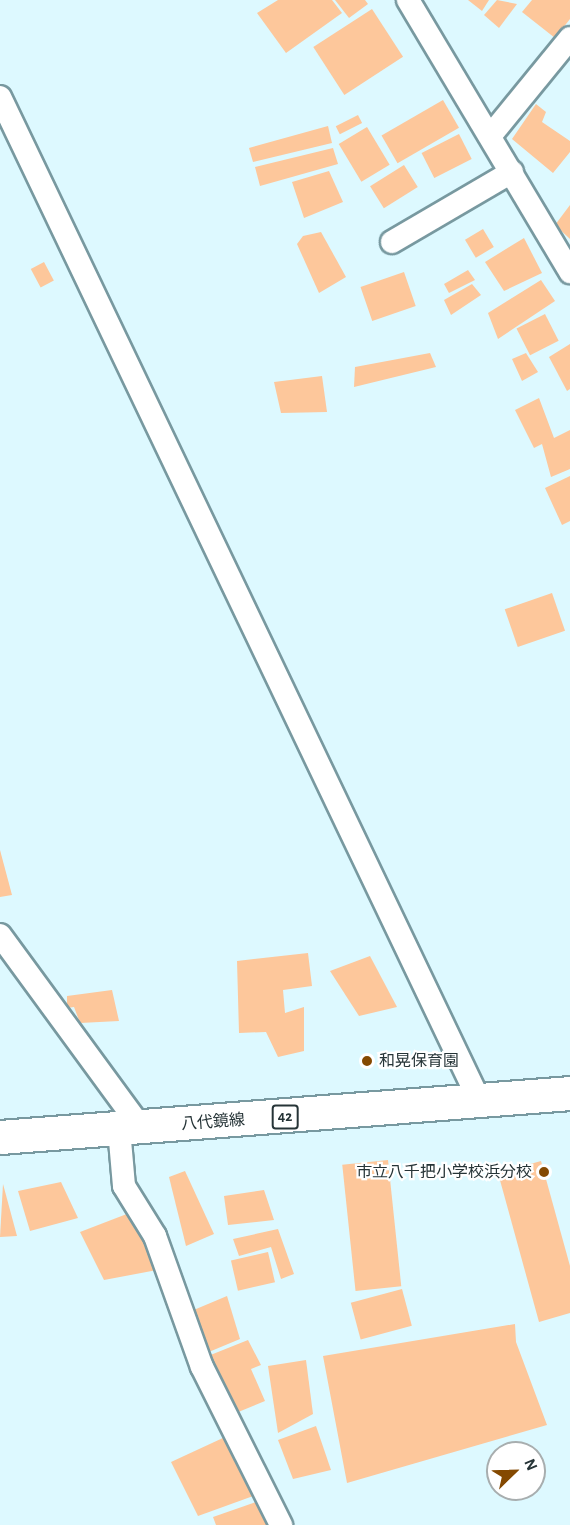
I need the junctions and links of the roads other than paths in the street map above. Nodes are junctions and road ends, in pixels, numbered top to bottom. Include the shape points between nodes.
1 (408, 0) edge
2 (570, 38) edge
3 (0, 98) edge
4 (491, 135) junction
5 (512, 171) junction
6 (392, 242) dead end
7 (570, 272) edge
8 (0, 935) edge
9 (570, 1093) edge
10 (480, 1102) junction
11 (130, 1128) junction
12 (0, 1137) edge
13 (281, 1525) edge

1 - 4 street
2 - 4 street
3 - 10 street
4 - 5 street
5 - 6 street
5 - 7 street
8 - 11 street
9 - 10 main road, 八代鏡線 / 42
10 - 11 main road, 八代鏡線 / 42
11 - 12 main road, 八代鏡線 / 42
11 - 13 street via 124,1186 155,1236 202,1367

